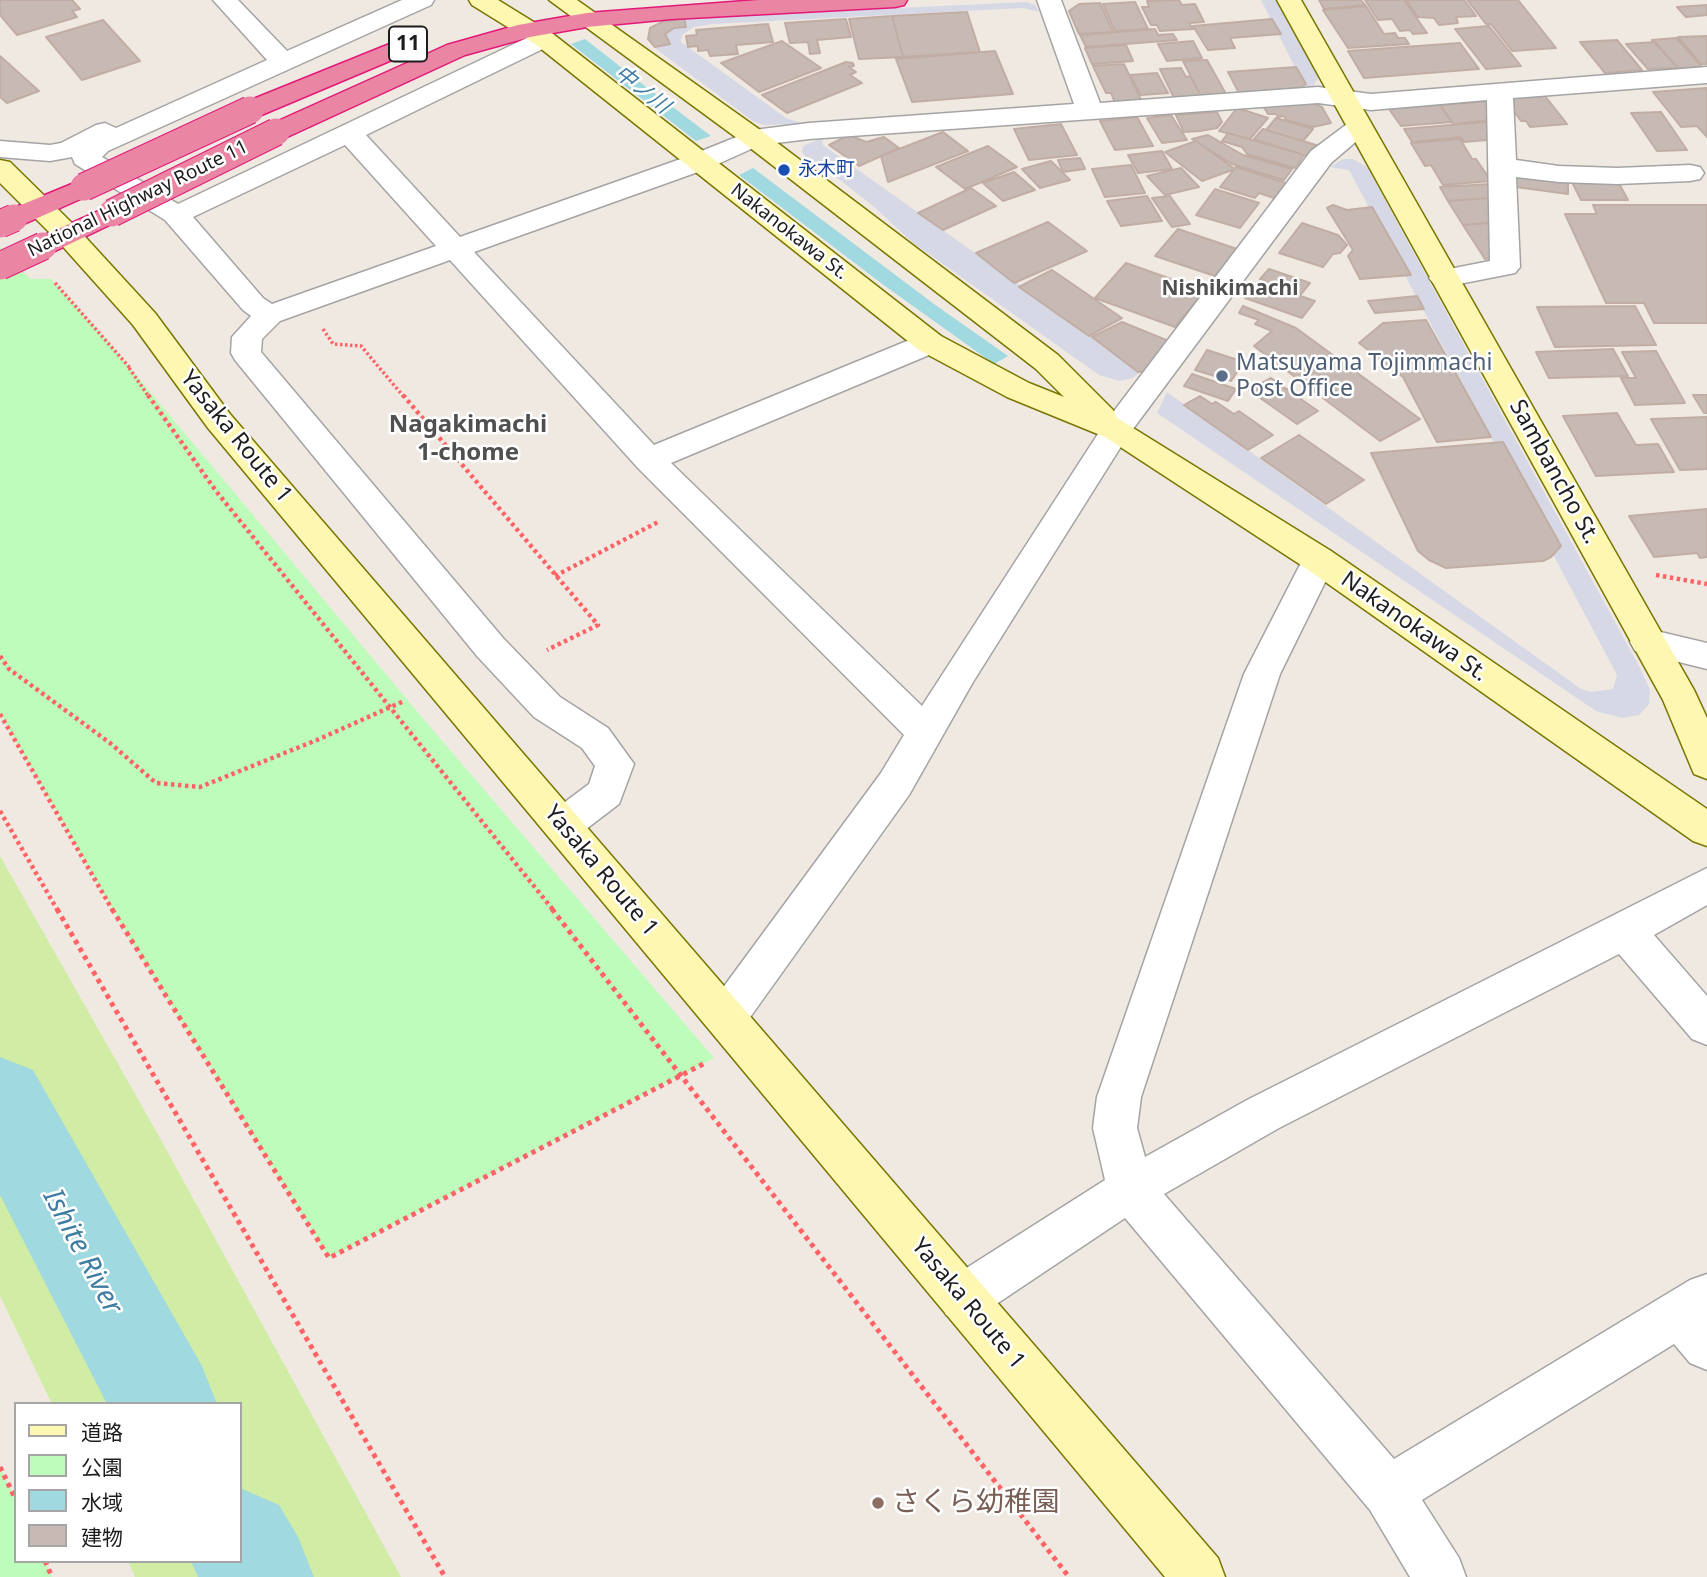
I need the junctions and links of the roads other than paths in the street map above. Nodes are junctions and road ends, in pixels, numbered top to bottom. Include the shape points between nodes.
1 (225, 0) edge
2 (422, 0) edge
3 (895, 0) edge
4 (1049, 0) edge
5 (1289, 0) edge
6 (571, 5) edge
7 (491, 7) edge
8 (536, 35) junction
9 (282, 61) junction
10 (1707, 75) edge
11 (1500, 90) junction
12 (1090, 112) junction
13 (1352, 113) junction
14 (155, 120) junction
15 (349, 134) junction
16 (754, 138) junction
17 (0, 149) edge
18 (699, 162) junction
19 (1502, 167) junction
20 (0, 168) edge
21 (1690, 173) dead end
22 (175, 214) junction
23 (17, 216) edge
24 (55, 240) junction
25 (455, 248) junction
26 (0, 266) edge
27 (1444, 278) junction
28 (269, 315) junction
29 (930, 343) junction
30 (1116, 430) junction
31 (649, 460) junction
32 (1319, 560) junction
33 (1648, 642) junction
34 (1707, 656) edge
35 (925, 732) junction
36 (1707, 764) edge
37 (563, 825) junction
38 (1707, 830) edge
39 (1707, 885) edge
40 (1625, 931) junction
41 (726, 1017) junction
42 (1707, 1026) edge
43 (1130, 1189) junction
44 (963, 1298) junction
45 (1698, 1320) edge
46 (1388, 1492) junction
47 (1199, 1577) edge
48 (1440, 1577) edge

1 - 9 street
2 - 9 street
3 - 6 highway, 11
4 - 12 street
5 - 13 street, Sambancho St.
6 - 7 highway, 11
6 - 8 highway, 11
6 - 16 street, Nakanokawa St.
7 - 8 street, Nakanokawa St.
7 - 23 highway, National Highway Route 11 / 11, bridge
8 - 15 street
8 - 18 street, Nakanokawa St.
8 - 24 highway, National Highway Route 11 / 11, bridge via 456,50
9 - 14 street
10 - 11 street
11 - 13 street via 1371,102
11 - 19 street
12 - 13 street via 1318,95
12 - 16 street
13 - 27 street, Sambancho St.
13 - 30 street
14 - 17 street via 122,123 68,150
14 - 22 street via 99,145 85,158
15 - 22 street
15 - 25 street
16 - 18 street
16 - 30 street, Nakanokawa St. via 1047,362
18 - 25 street
18 - 29 street, Nakanokawa St.
19 - 21 street via 1617,176
19 - 27 street via 1505,267
20 - 23 street, Yasaka Route 1
22 - 28 street via 253,304
23 - 24 street, Yasaka Route 1
24 - 26 highway, National Highway Route 11 / 11, bridge
24 - 37 street, Yasaka Route 1 via 144,319 219,421
25 - 28 street
25 - 31 street
27 - 33 street, Sambancho St.
28 - 37 street via 247,337 246,353 510,669 547,707 595,738 615,764 605,793
29 - 30 street, Nakanokawa St. via 1017,390
29 - 31 street
30 - 32 street, Nakanokawa St.
30 - 35 street
31 - 35 street
32 - 38 street, Nakanokawa St.
32 - 43 street via 1262,674 1119,1097 1115,1128
33 - 34 street
33 - 36 street, Sambancho St. via 1681,700
35 - 41 street via 895,784
37 - 41 street, Yasaka Route 1
39 - 40 street
40 - 42 street
40 - 43 street via 1263,1114
41 - 44 street, Yasaka Route 1
43 - 44 street
43 - 46 street
44 - 47 street, Yasaka Route 1
45 - 46 street
46 - 48 street

